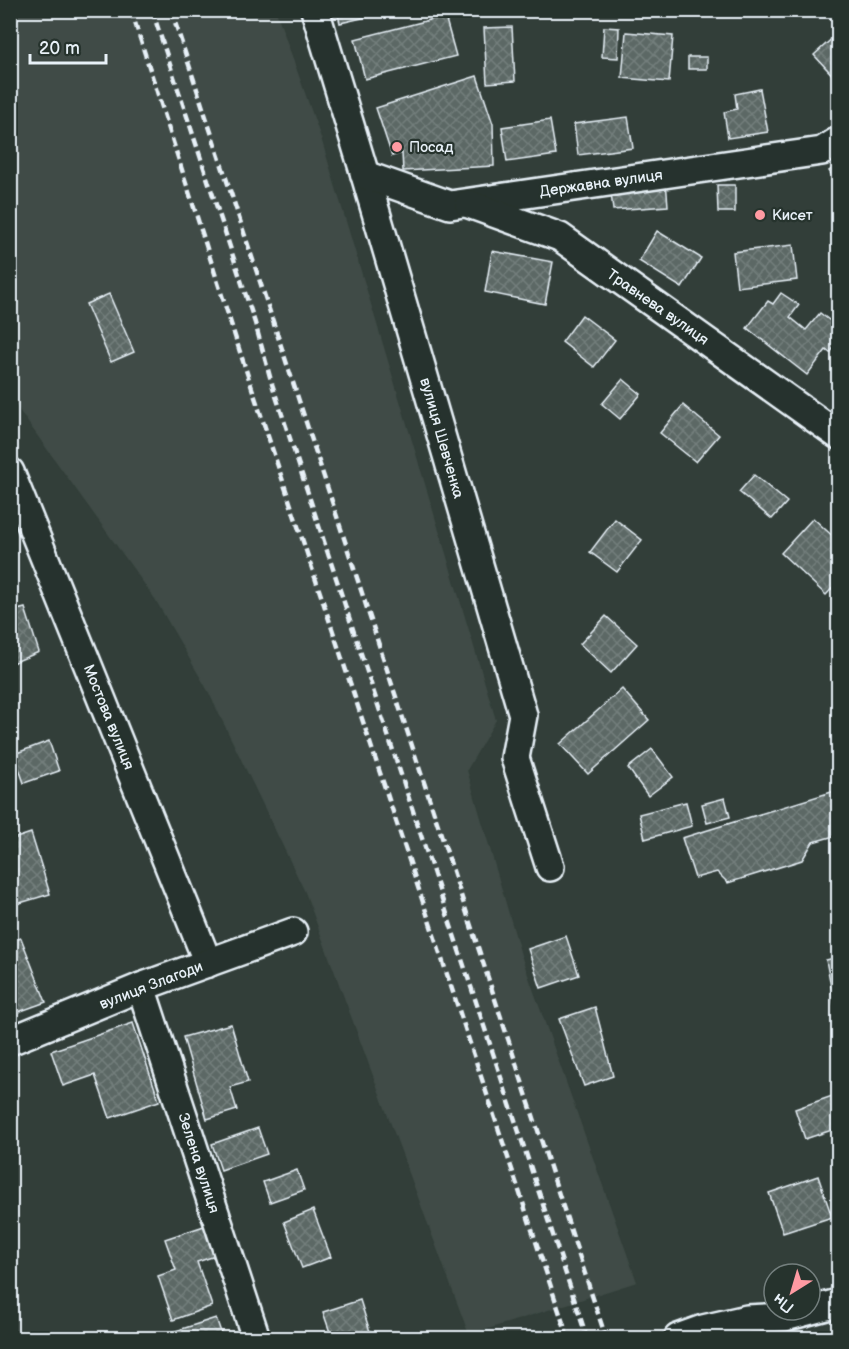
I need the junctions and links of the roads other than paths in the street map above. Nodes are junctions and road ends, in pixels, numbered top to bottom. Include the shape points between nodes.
1 (315, 10) edge
2 (838, 141) edge
3 (365, 175) junction
4 (465, 202) junction
5 (838, 435) edge
6 (10, 472) edge
7 (550, 867) dead end
8 (293, 932) dead end
9 (208, 963) junction
10 (141, 987) junction
11 (10, 1041) edge
12 (838, 1303) edge
13 (822, 1307) edge
14 (762, 1318) edge
15 (777, 1322) edge
16 (256, 1338) edge
17 (678, 1338) edge
18 (750, 1338) edge

1 - 3 street, вулиця Шевченка
2 - 4 street, Державна вулиця via 822,150
3 - 4 street, Державна вулиця via 450,205
3 - 7 street, вулиця Шевченка via 523,715 515,758
4 - 5 street, Травнева вулиця via 560,237
6 - 9 street, Мостова вулиця
8 - 9 street, вулиця Злагоди
9 - 10 street, вулиця Злагоди
10 - 11 street, вулиця Злагоди
10 - 16 street, Зелена вулиця
12 - 13 street
14 - 17 street via 703,1329
15 - 18 street

